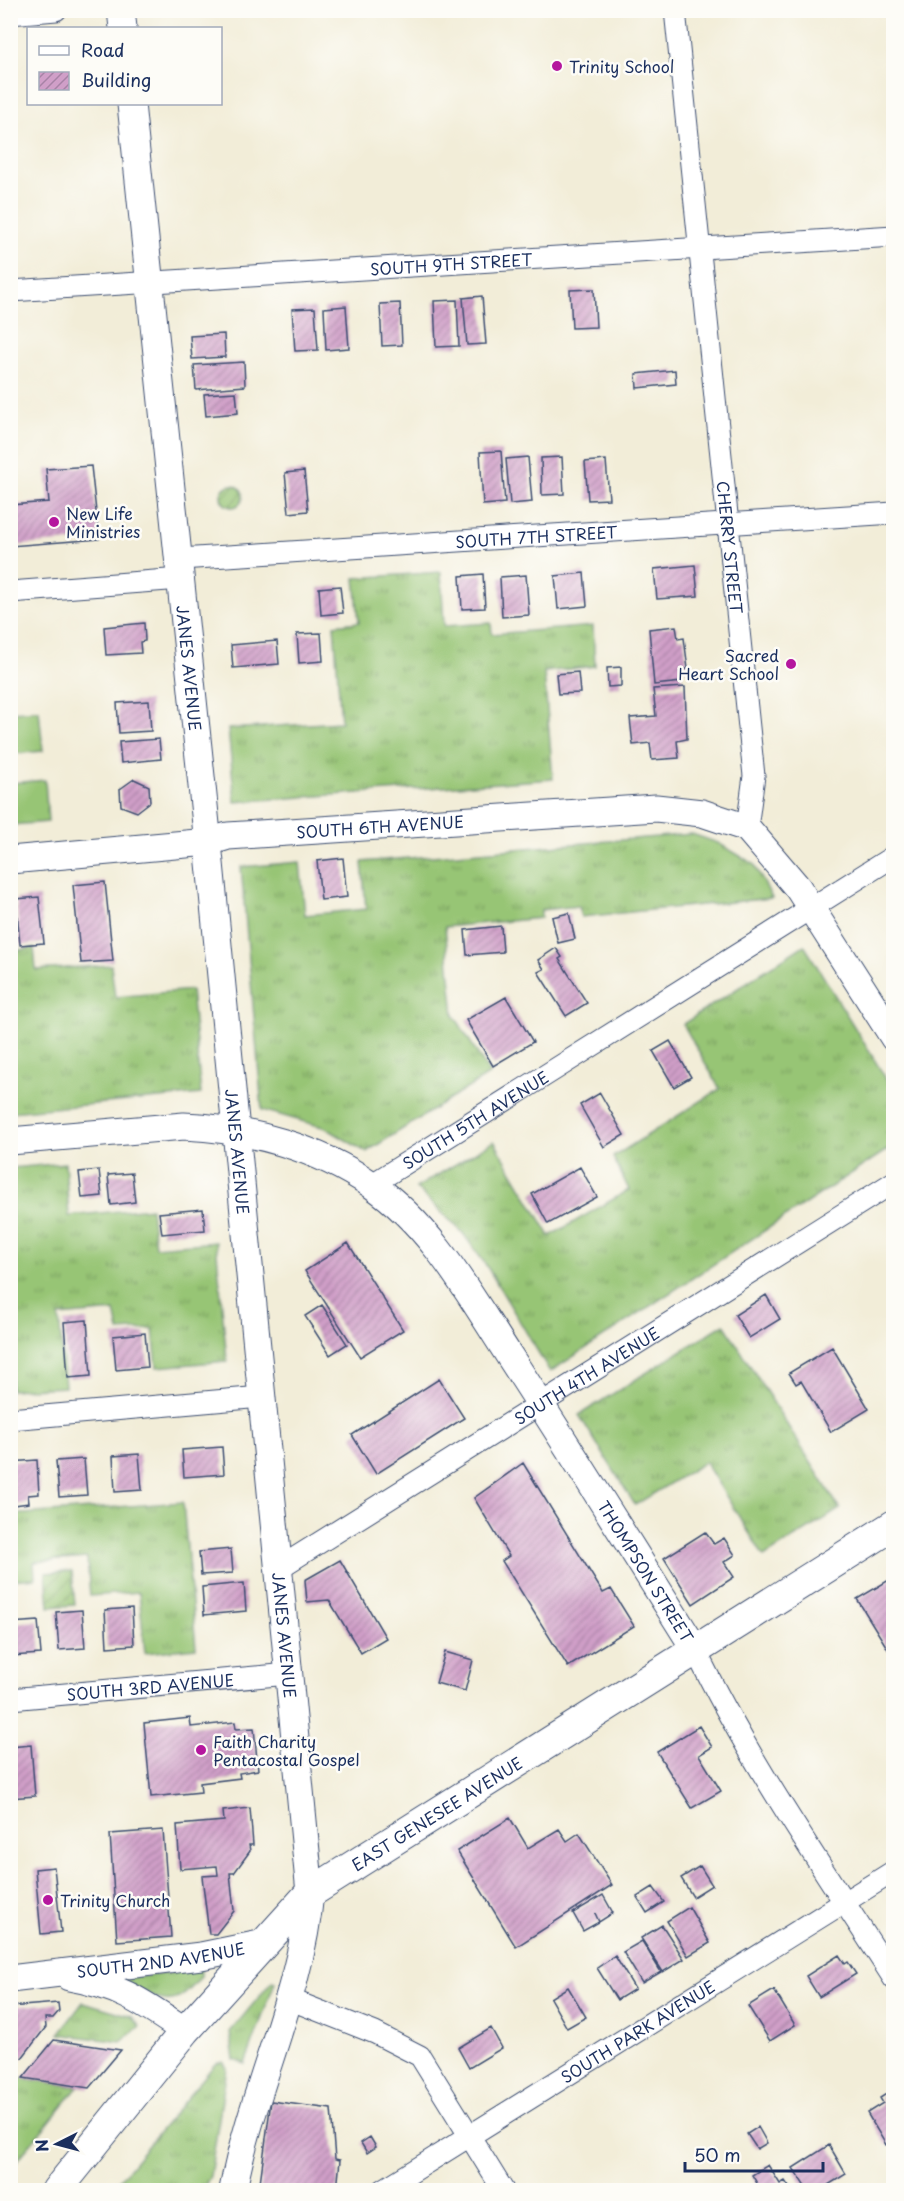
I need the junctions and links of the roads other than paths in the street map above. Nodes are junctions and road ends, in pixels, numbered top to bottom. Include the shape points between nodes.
1 (56, 10) edge
2 (121, 10) edge
3 (675, 10) edge
4 (10, 14) edge
5 (123, 27) edge
6 (131, 105) edge
7 (894, 236) edge
8 (699, 248) junction
9 (148, 281) junction
10 (10, 291) edge
11 (894, 513) edge
12 (726, 524) junction
13 (180, 569) junction
14 (10, 592) edge
15 (747, 828) junction
16 (208, 842) junction
17 (894, 856) edge
18 (10, 861) edge
19 (812, 908) junction
20 (894, 1038) edge
21 (236, 1131) junction
22 (10, 1141) edge
23 (894, 1182) edge
24 (371, 1185) junction
25 (261, 1397) junction
26 (542, 1405) junction
27 (10, 1419) edge
28 (894, 1526) edge
29 (279, 1568) junction
30 (695, 1649) junction
31 (290, 1674) junction
32 (10, 1699) edge
33 (894, 1871) edge
34 (310, 1893) junction
35 (845, 1902) junction
36 (265, 1943) junction
37 (56, 1975) junction
38 (10, 1979) edge
39 (894, 1979) edge
40 (289, 1999) junction
41 (185, 2031) junction
42 (469, 2135) junction
43 (57, 2190) edge
44 (233, 2190) edge
45 (382, 2190) edge
46 (503, 2190) edge

1 - 4 street
2 - 5 street
3 - 8 street, CHERRY STREET
6 - 9 street, JANES AVENUE
7 - 8 street, SOUTH 9TH STREET
8 - 9 street, SOUTH 9TH STREET
8 - 12 street, CHERRY STREET
9 - 10 street, SOUTH 9TH STREET
9 - 13 street, JANES AVENUE
11 - 12 street, SOUTH 7TH STREET
12 - 13 street, SOUTH 7TH STREET
12 - 15 street, CHERRY STREET via 754,777
13 - 14 street, SOUTH 7TH STREET
13 - 16 street, JANES AVENUE
15 - 16 street, SOUTH 6TH AVENUE via 702,813 656,808 228,836
15 - 19 street
16 - 18 street, SOUTH 6TH AVENUE
16 - 21 street, JANES AVENUE
17 - 19 street, SOUTH 5TH AVENUE
19 - 20 street
19 - 24 street, SOUTH 5TH AVENUE
21 - 22 street via 184,1126
21 - 24 street via 292,1146
21 - 25 street, JANES AVENUE
23 - 26 street, SOUTH 4TH AVENUE
24 - 26 street, THOMPSON STREET via 434,1241
25 - 27 street
25 - 29 street, JANES AVENUE
26 - 29 street, SOUTH 4TH AVENUE
26 - 30 street, THOMPSON STREET
28 - 30 main road, EAST GENESEE AVENUE
29 - 31 street, JANES AVENUE
30 - 34 main road, EAST GENESEE AVENUE
30 - 35 street, THOMPSON STREET via 756,1760
31 - 32 street, SOUTH 3RD AVENUE
31 - 34 street, JANES AVENUE
33 - 35 street, SOUTH PARK AVENUE
34 - 36 main road, EAST GENESEE AVENUE
34 - 40 street, JANES AVENUE via 303,1945
35 - 39 street, THOMPSON STREET
35 - 42 street, SOUTH PARK AVENUE
36 - 37 street, SOUTH 2ND AVENUE via 201,1956
36 - 41 main road, EAST GENESEE AVENUE
37 - 38 street, SOUTH 2ND AVENUE
37 - 41 street, SOUTH 2ND AVENUE via 130,1994
40 - 42 street via 375,2033 420,2056
40 - 44 street, JANES AVENUE via 251,2112
41 - 43 main road, EAST GENESEE AVENUE
42 - 45 street, SOUTH PARK AVENUE
42 - 46 street

